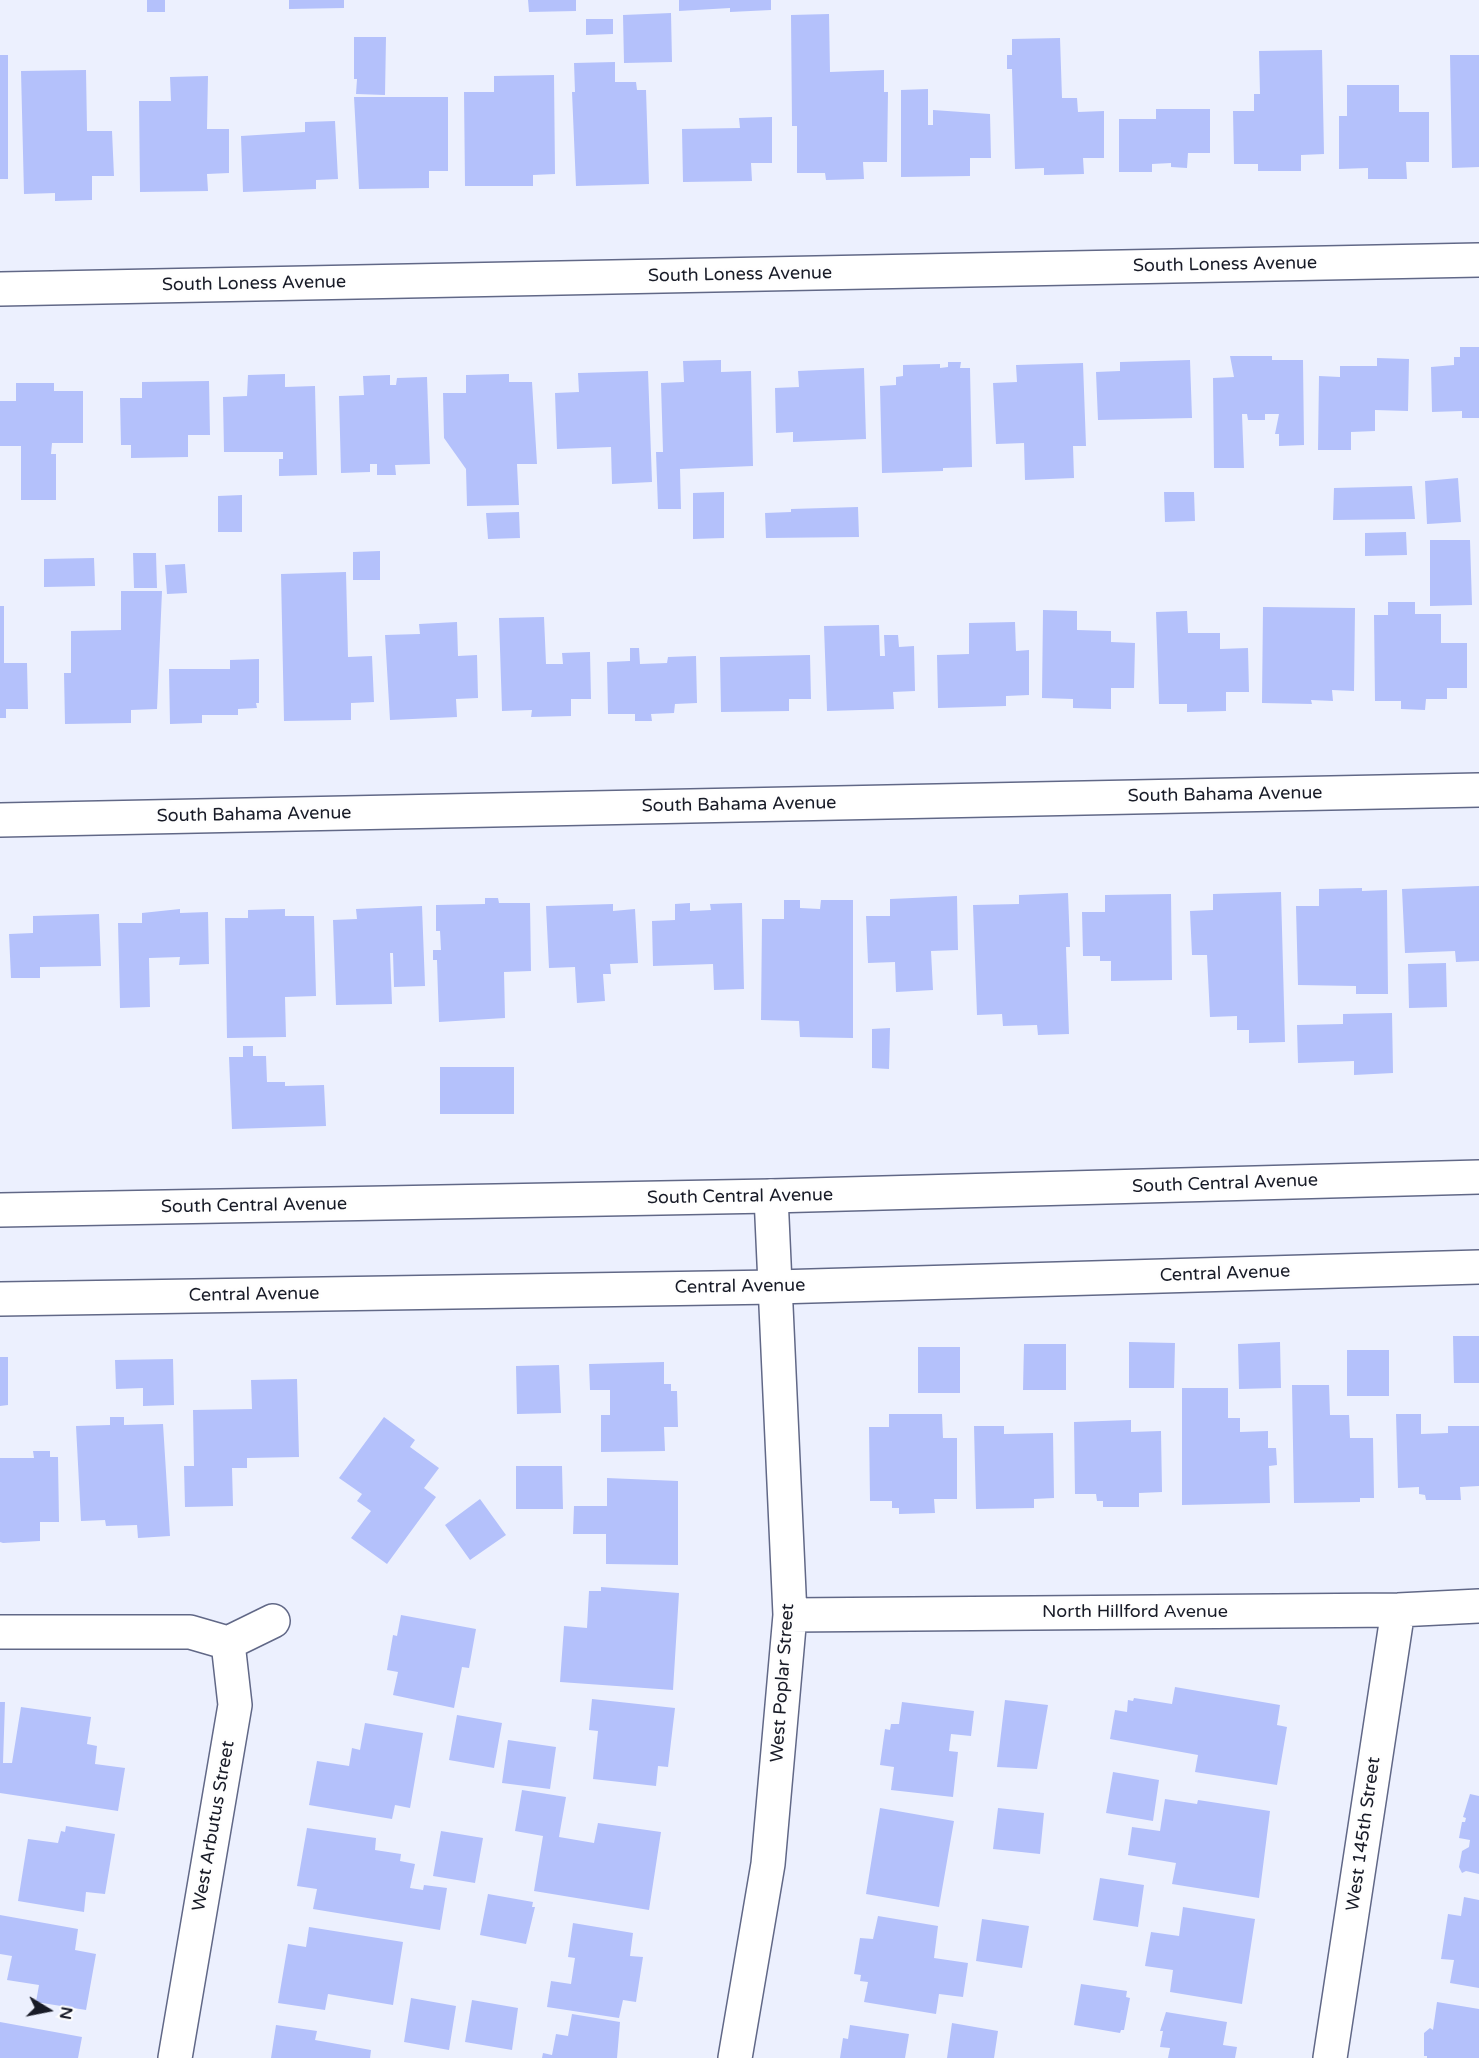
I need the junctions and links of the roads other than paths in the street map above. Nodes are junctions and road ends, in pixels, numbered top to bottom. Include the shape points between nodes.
1 (1479, 260) edge
2 (0, 289) edge
3 (1479, 790) edge
4 (0, 820) edge
5 (1479, 1177) edge
6 (771, 1197) junction
7 (0, 1210) edge
8 (1479, 1267) edge
9 (776, 1287) junction
10 (0, 1299) edge
11 (1479, 1606) edge
12 (1398, 1610) junction
13 (790, 1615) junction
14 (273, 1621) dead end
15 (0, 1632) edge
16 (228, 1643) junction
17 (175, 2058) edge
18 (735, 2058) edge
19 (1330, 2058) edge

1 - 2 street, South Loness Avenue
3 - 4 street, South Bahama Avenue
5 - 6 street, South Central Avenue
6 - 7 street, South Central Avenue
6 - 9 street, West Poplar Street
8 - 9 street, Central Avenue
9 - 10 street, Central Avenue
9 - 13 street, West Poplar Street
11 - 12 street, North Hillford Avenue
12 - 13 street, North Hillford Avenue
12 - 19 street, West 145th Street
13 - 18 street, West Poplar Street via 768,1864
14 - 16 street
15 - 16 street via 190,1632
16 - 17 street, West Arbutus Street via 235,1704

